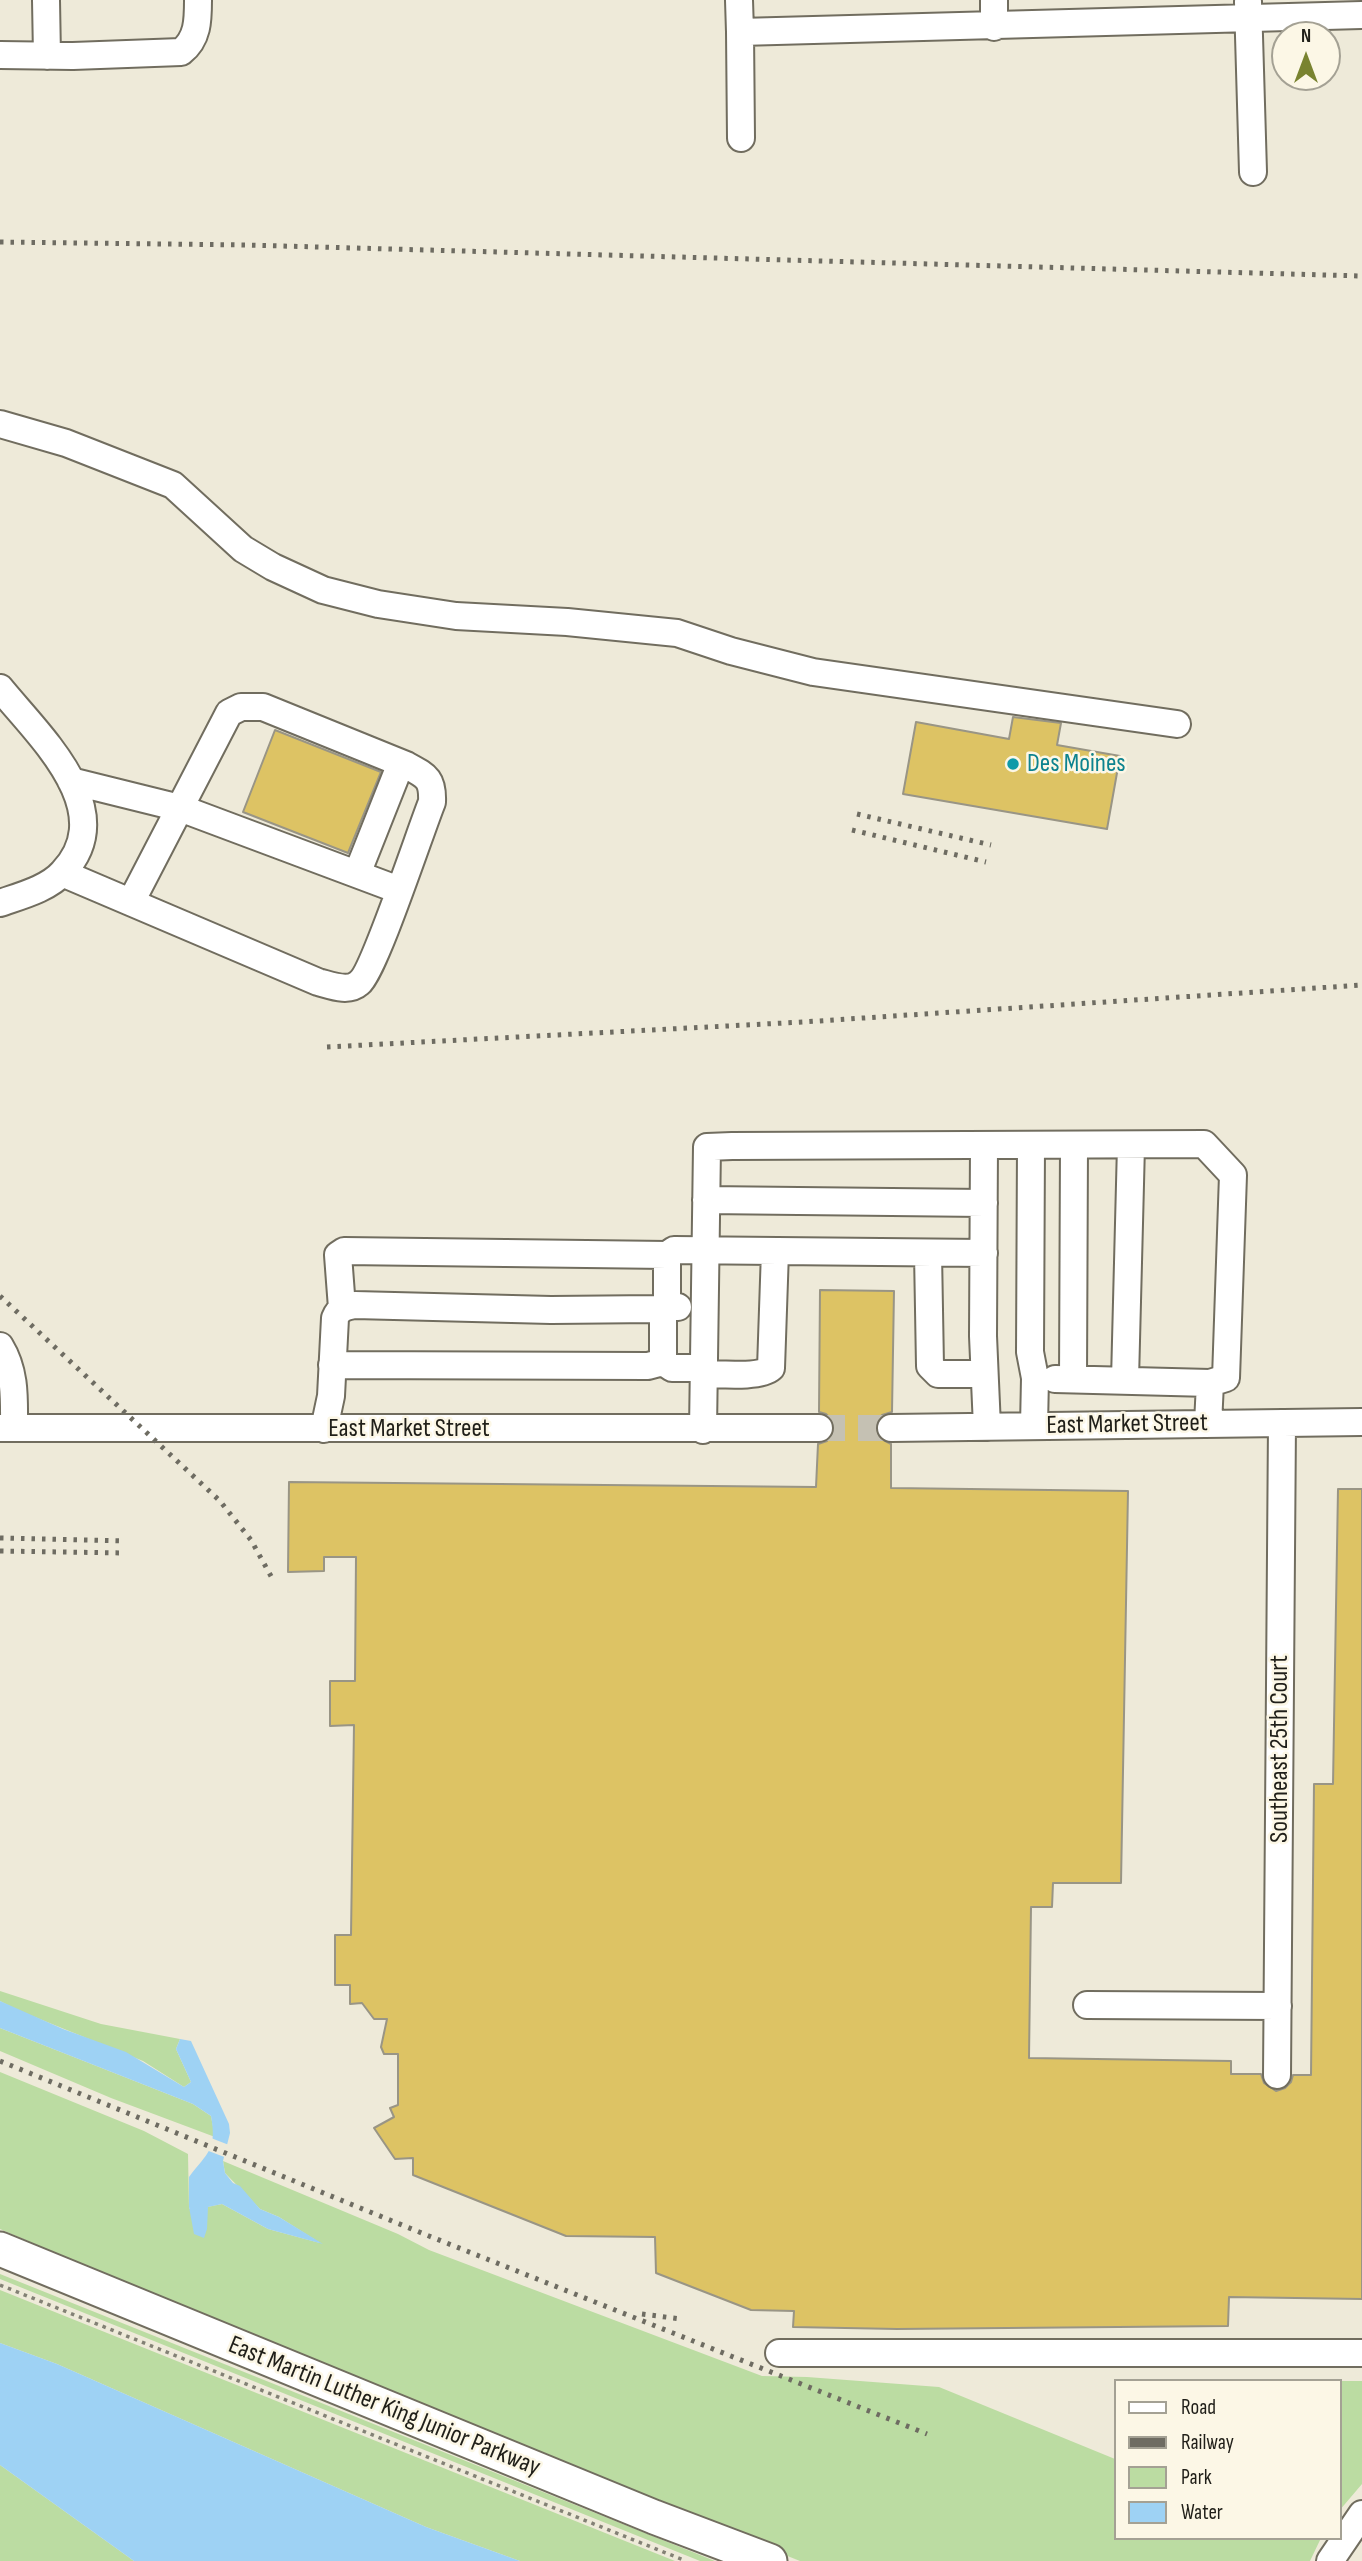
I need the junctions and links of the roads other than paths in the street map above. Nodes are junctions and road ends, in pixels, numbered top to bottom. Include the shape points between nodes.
1 (46, 0) edge
2 (198, 0) edge
3 (739, 0) edge
4 (994, 0) edge
5 (1249, 9) edge
6 (1362, 15) edge
7 (994, 27) junction
8 (740, 32) junction
9 (0, 55) edge
10 (47, 56) junction
11 (741, 138) dead end
12 (1253, 172) dead end
13 (0, 424) edge
14 (0, 688) edge
15 (1177, 724) dead end
16 (401, 763) junction
17 (71, 781) junction
18 (180, 808) junction
19 (62, 873) junction
20 (357, 874) junction
21 (399, 890) junction
22 (131, 902) junction
23 (0, 903) edge
24 (984, 1145) junction
25 (1031, 1145) junction
26 (1074, 1145) junction
27 (1130, 1145) junction
28 (706, 1200) junction
29 (984, 1203) junction
30 (705, 1249) junction
31 (775, 1251) junction
32 (928, 1253) junction
33 (984, 1254) junction
34 (667, 1255) junction
35 (663, 1307) junction
36 (704, 1307) junction
37 (342, 1308) junction
38 (0, 1346) edge
39 (663, 1362) junction
40 (332, 1365) junction
41 (704, 1371) junction
42 (984, 1374) junction
43 (1035, 1378) junction
44 (1073, 1379) junction
45 (1125, 1380) junction
46 (1210, 1383) junction
47 (1362, 1422) edge
48 (1282, 1423) junction
49 (1208, 1424) junction
50 (1034, 1426) junction
51 (987, 1427) junction
52 (7, 1428) edge
53 (818, 1428) tunnel mouth
54 (891, 1428) tunnel mouth
55 (324, 1429) junction
56 (703, 1430) junction
57 (1087, 2005) dead end
58 (1278, 2006) junction
59 (1277, 2075) dead end
60 (0, 2249) edge
61 (779, 2353) dead end
62 (1362, 2353) edge
63 (1362, 2514) edge
64 (770, 2561) edge
65 (1330, 2561) edge

1 - 10 street
2 - 10 street via 196,34 181,52
3 - 8 street
4 - 7 street
5 - 6 street
5 - 7 street
5 - 12 street
7 - 8 street
8 - 11 street
9 - 10 street
13 - 15 street via 66,443 173,485 243,549 273,567 323,590 377,604 456,616 677,633 813,672
14 - 17 street via 65,767
16 - 18 street via 263,708 241,707 229,713
16 - 20 street
16 - 21 street via 427,777 432,803
17 - 18 street
17 - 19 street via 82,804 83,840
18 - 20 street
18 - 22 street
19 - 22 street
19 - 23 street via 44,886
20 - 21 street
21 - 22 street via 374,957 361,983 351,988 318,982
24 - 25 street
24 - 28 street via 707,1147
24 - 29 street
25 - 26 street
25 - 43 street via 1030,1352
26 - 27 street
26 - 44 street
27 - 45 street
27 - 46 street via 1204,1144 1233,1175 1226,1378
28 - 29 street
28 - 30 street
29 - 33 street
30 - 31 street
30 - 34 street via 674,1250
30 - 36 street
31 - 32 street
31 - 41 street via 771,1368 753,1374
32 - 33 street
32 - 42 street via 930,1366 938,1374
33 - 42 street
34 - 35 street via 668,1294
34 - 37 street via 344,1251 338,1255
35 - 36 street
35 - 37 street
35 - 39 street
36 - 41 street
37 - 40 street via 335,1318
38 - 52 street via 14,1380
39 - 40 street via 648,1366
39 - 41 street via 673,1368
40 - 55 street
41 - 56 street
42 - 51 street
43 - 44 street
43 - 50 street
44 - 45 street
45 - 46 street
46 - 49 street
47 - 48 street, East Market Street
48 - 49 street, East Market Street
48 - 58 street, Southeast 25th Court
49 - 50 street, East Market Street
50 - 51 street, East Market Street
51 - 54 street, East Market Street
52 - 55 street, East Market Street
53 - 56 street, East Market Street
55 - 56 street, East Market Street
57 - 58 street
58 - 59 street, Southeast 25th Court
60 - 64 main road, East Martin Luther King Junior Parkway
61 - 62 street
63 - 65 street

